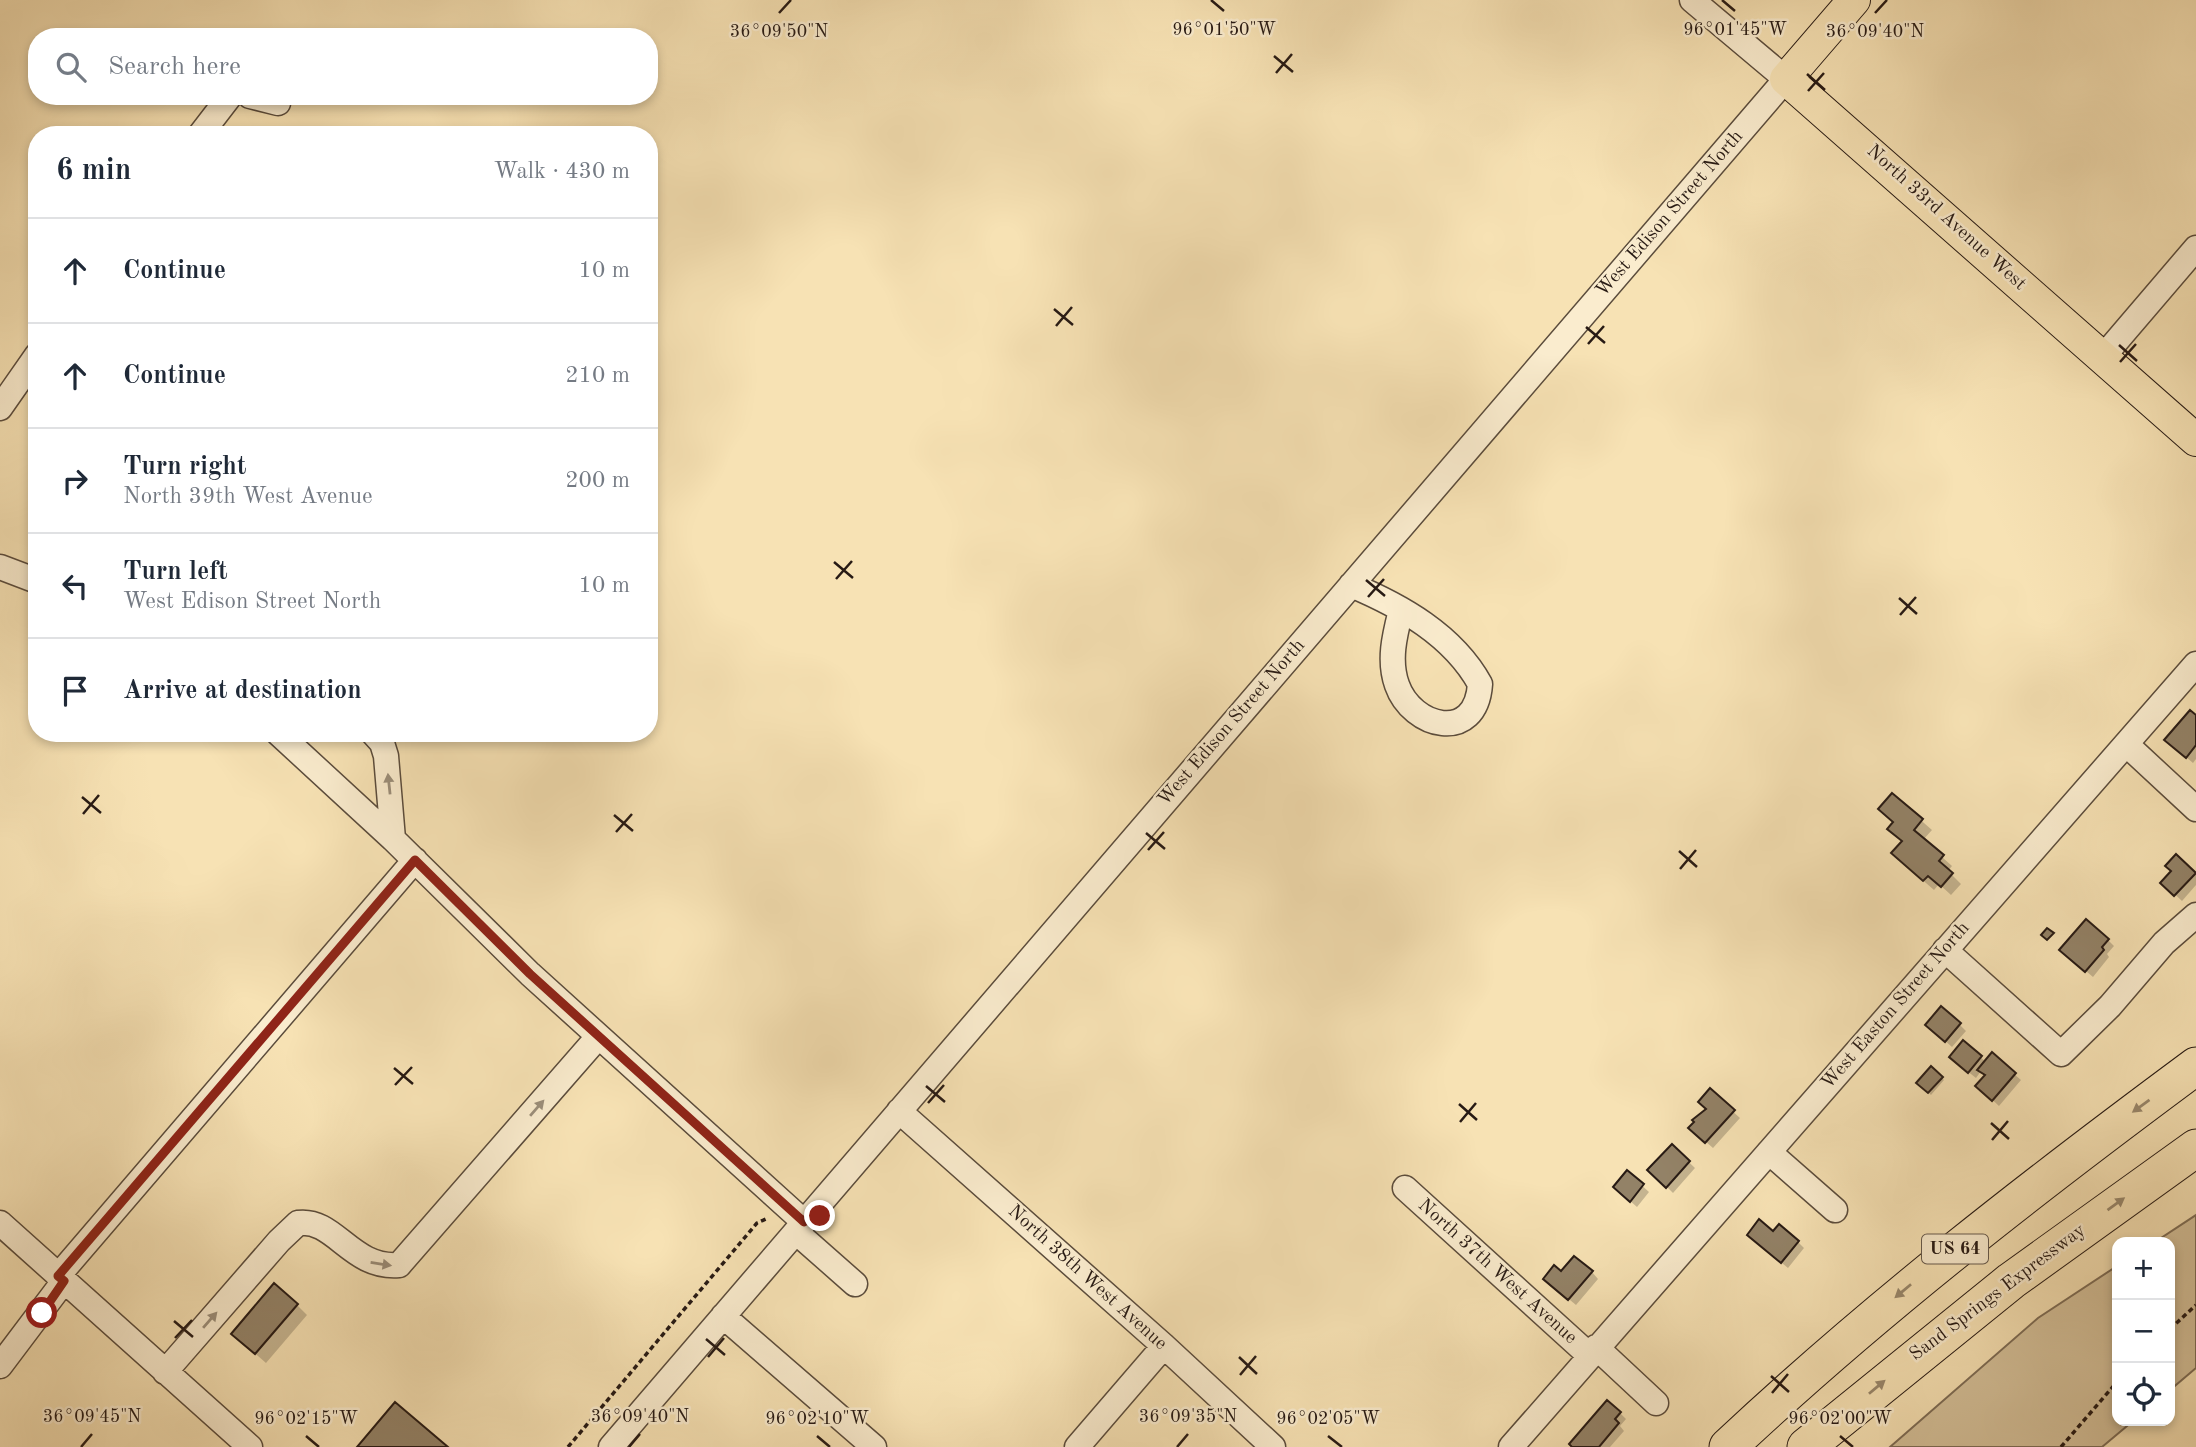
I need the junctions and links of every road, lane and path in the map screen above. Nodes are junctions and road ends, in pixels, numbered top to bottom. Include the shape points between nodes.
1 (1692, 0) edge
2 (1854, 0) edge
3 (1786, 79) junction
4 (223, 105) edge
5 (207, 126) edge
6 (2196, 248) edge
7 (2102, 358) junction
8 (28, 368) edge
9 (0, 408) edge
10 (2196, 440) edge
11 (0, 567) edge
12 (28, 578) edge
13 (1351, 585) junction
14 (1401, 610) junction
15 (2196, 664) edge
16 (288, 742) edge
17 (381, 742) edge
18 (2126, 744) junction
19 (2196, 809) edge
20 (394, 839) junction
21 (415, 860) junction
22 (2196, 915) edge
23 (1945, 950) junction
24 (598, 1037) junction
25 (2196, 1066) edge
26 (899, 1111) junction
27 (2196, 1148) edge
28 (1769, 1152) junction
29 (1405, 1188) dead end
30 (782, 1203) junction
31 (1835, 1210) dead end
32 (0, 1223) edge
33 (800, 1227) junction
34 (61, 1279) junction
35 (855, 1284) dead end
36 (2196, 1305) edge
37 (723, 1316) junction
38 (2175, 1324) edge
39 (1164, 1346) junction
40 (1593, 1351) junction
41 (0, 1366) edge
42 (165, 1372) junction
43 (2112, 1388) edge
44 (1656, 1403) dead end
45 (250, 1447) edge
46 (568, 1447) edge
47 (611, 1447) edge
48 (874, 1447) edge
49 (1077, 1447) edge
50 (1273, 1447) edge
51 (1510, 1447) edge
52 (1728, 1447) edge
53 (1806, 1447) edge
54 (2062, 1447) edge

1 - 3 street, North 33rd Avenue West
2 - 3 main road, West Edison Street North
3 - 7 main road, North 33rd Avenue West
3 - 13 street, West Edison Street North
4 - 5 street
6 - 7 street
7 - 10 main road, North 33rd Avenue West
8 - 9 street
11 - 12 street
13 - 14 street
13 - 26 street, West Edison Street North
14 - 14 street via 1437,632 1463,656 1480,684 1475,710 1464,721 1449,726 1417,712 1405,701 1393,664
15 - 18 street, West Easton Street North
16 - 20 street
20 -> 17 street
18 - 19 street
18 - 23 street, West Easton Street North
20 - 21 street
21 - 24 street
21 - 34 street
22 - 23 street via 2164,943 2062,1054
23 - 28 street, West Easton Street North
24 - 30 street
42 -> 24 street via 298,1223 318,1225 366,1261 399,1265
25 -> 52 highway, US 64 via 1900,1293
26 - 33 street, West Edison Street North
26 - 39 street, North 38th West Avenue
53 -> 27 highway, Sand Springs Expressway / US 64 via 2011,1281
28 - 31 street
28 - 40 street, West Easton Street North
29 - 40 street, North 37th West Avenue
30 - 33 street
30 - 46 path via 757,1223
32 - 34 street
33 - 35 street
33 - 37 street, West Edison Street North
34 - 41 street
34 - 42 street
36 - 38 path
37 - 47 street, West Edison Street North
37 - 48 street
39 - 49 street
39 - 50 street, North 38th West Avenue
40 - 44 street, North 37th West Avenue
40 - 51 street, West Easton Street North
42 - 45 street
43 - 54 path

